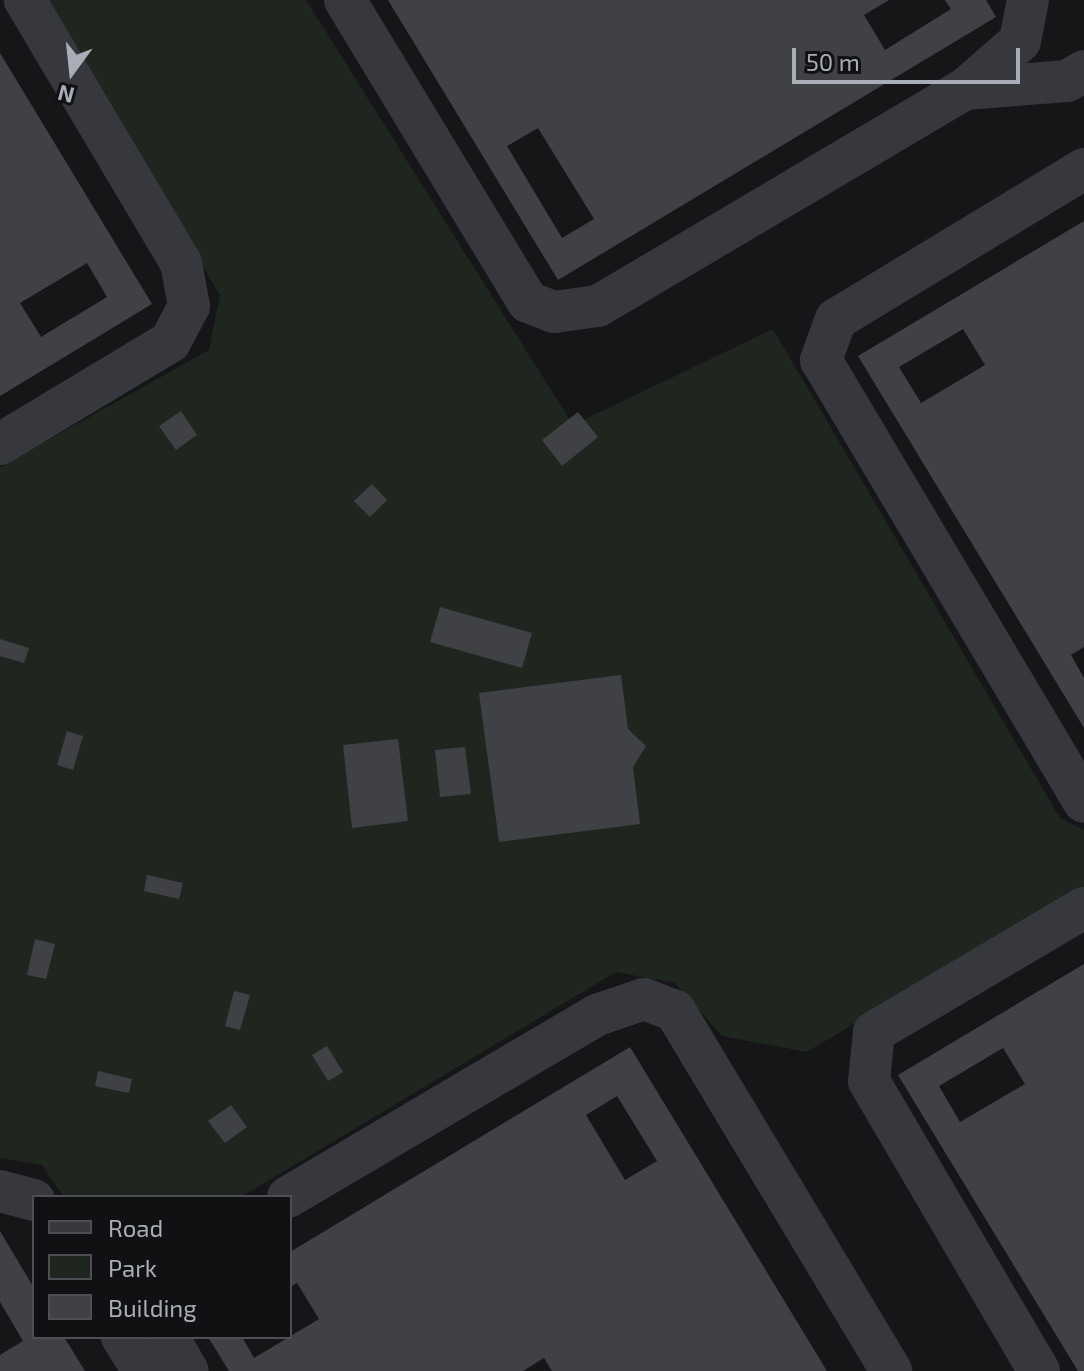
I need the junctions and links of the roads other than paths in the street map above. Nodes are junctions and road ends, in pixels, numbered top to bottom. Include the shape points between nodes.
1 (25, 0) edge
2 (345, 0) edge
3 (1028, 0) edge
4 (1084, 71) edge
5 (965, 89) junction
6 (1084, 169) edge
7 (0, 444) edge
8 (1084, 802) edge
9 (1084, 908) edge
10 (0, 1191) edge
11 (291, 1195) edge
12 (32, 1199) edge
13 (123, 1339) edge
14 (169, 1339) edge
15 (143, 1371) edge
16 (188, 1371) edge
17 (891, 1371) edge
18 (1039, 1371) edge

1 - 7 lane via 181,263 189,306 170,342
2 - 5 lane via 528,302 554,312 598,306
3 - 5 lane via 1020,41
4 - 5 lane via 1067,81
6 - 8 lane via 836,319 821,360
9 - 18 lane via 874,1032 869,1081
10 - 12 lane
11 - 17 lane via 597,1015 644,999 675,1011
13 - 15 lane
14 - 16 lane

